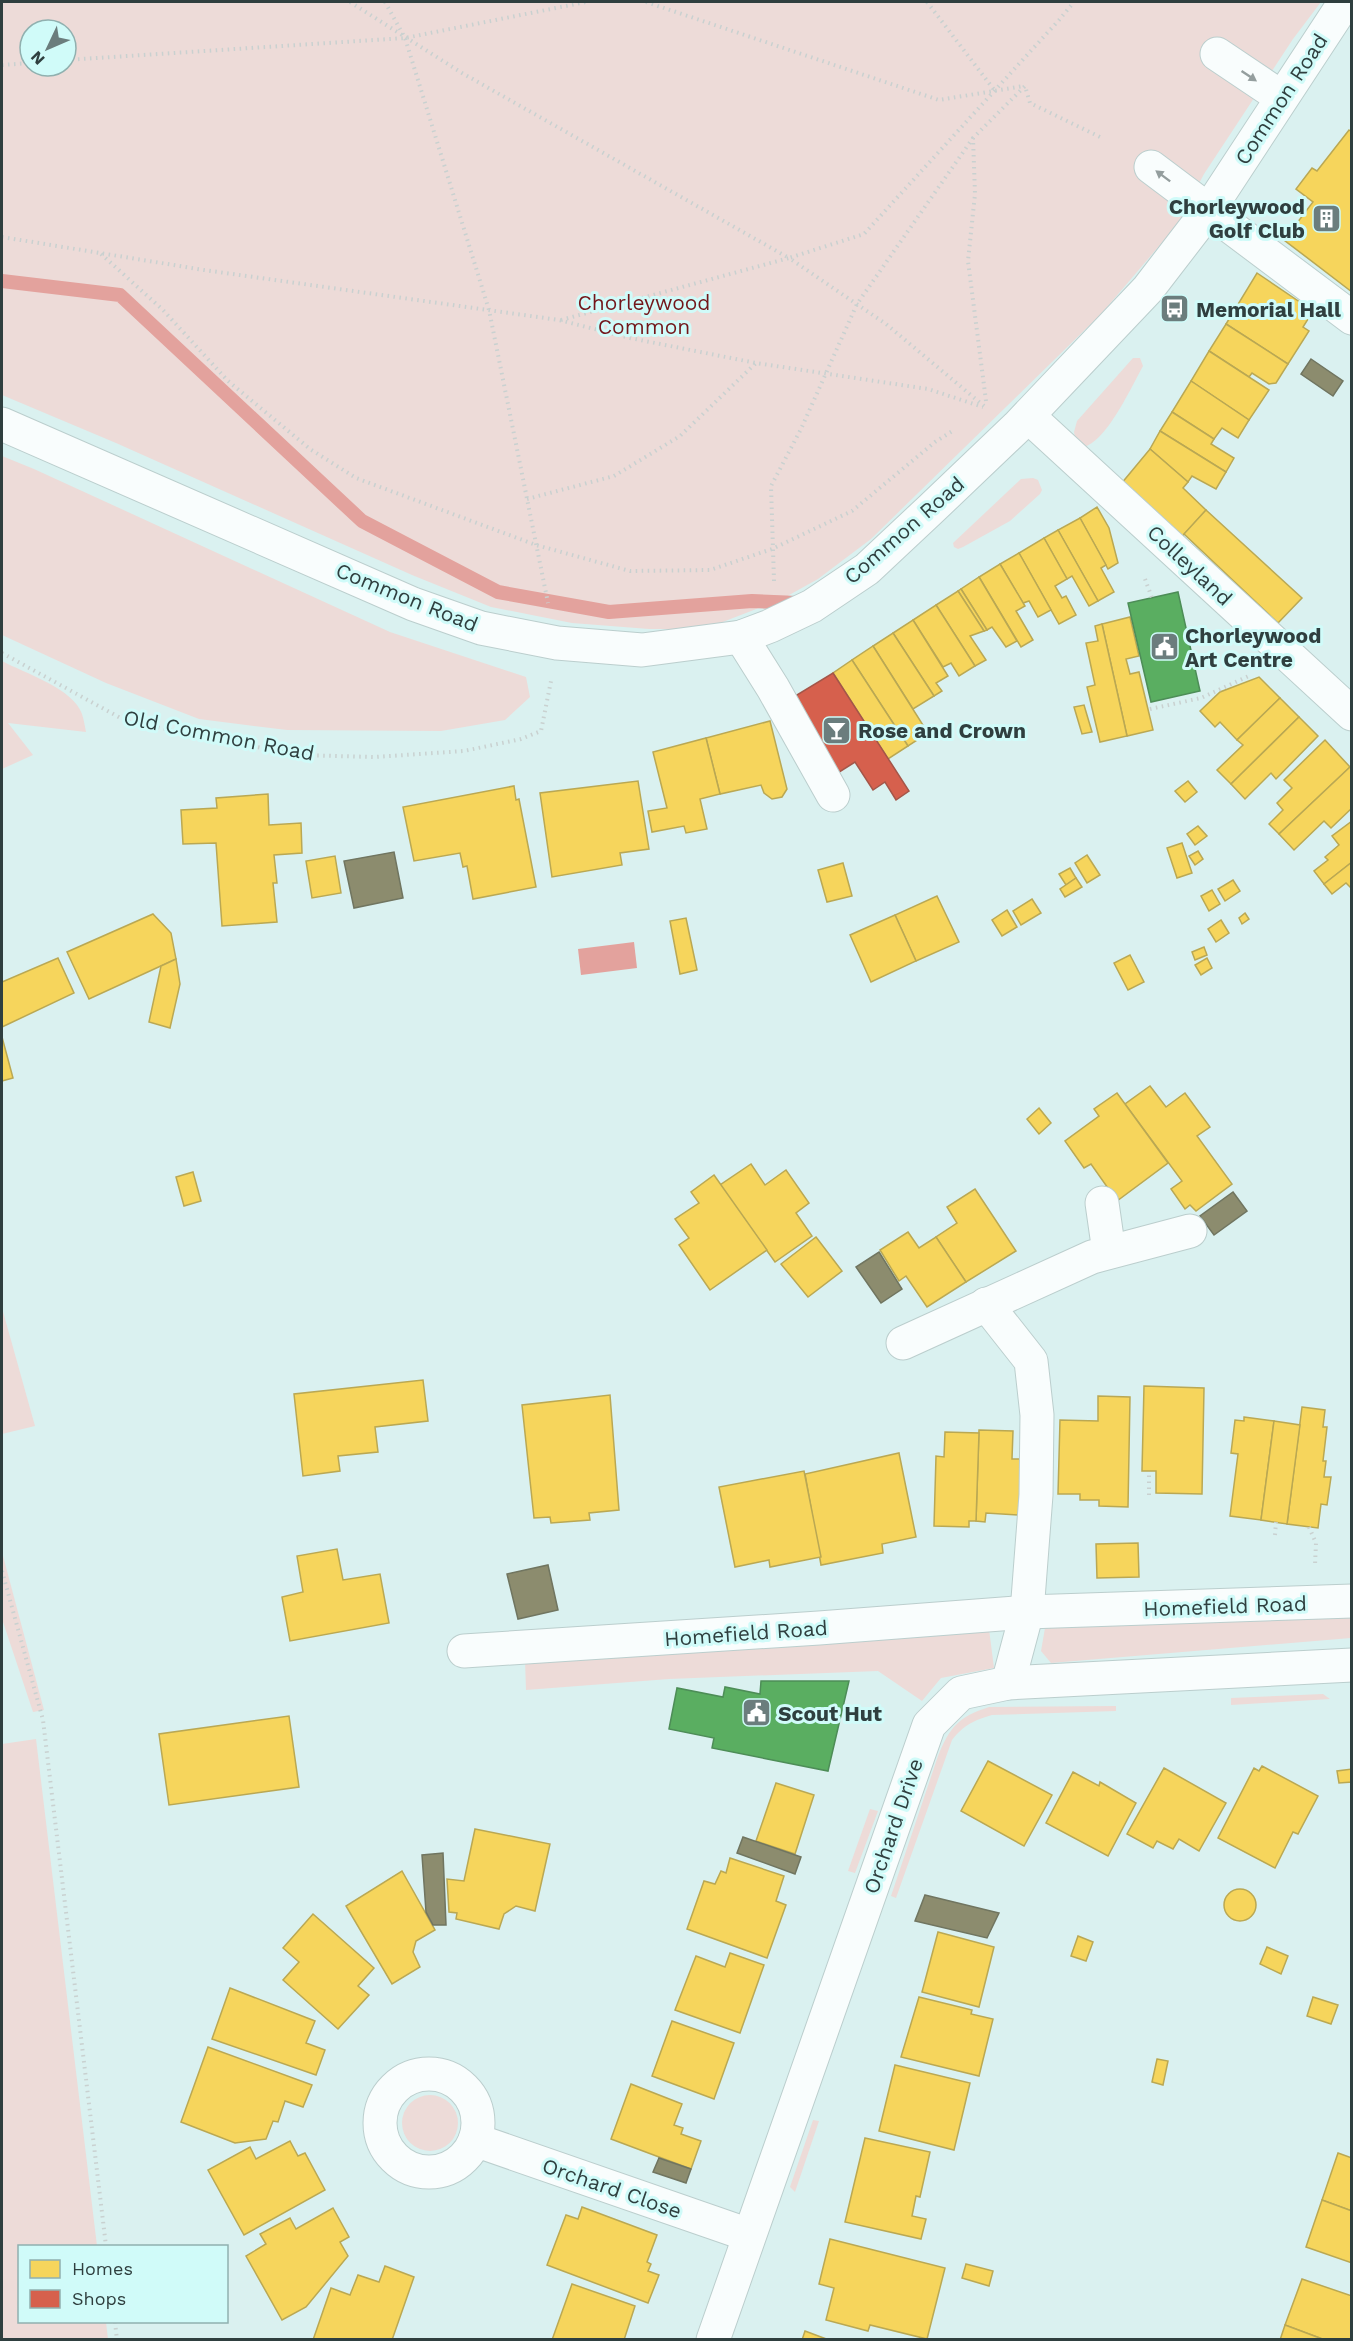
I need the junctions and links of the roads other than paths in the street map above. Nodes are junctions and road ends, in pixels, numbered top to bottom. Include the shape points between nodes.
1 (1345, 2) edge
2 (1216, 54) dead end
3 (1281, 97) junction
4 (1151, 167) dead end
5 (1208, 211) junction
6 (1352, 318) edge
7 (1029, 416) junction
8 (2, 424) edge
9 (755, 632) junction
10 (1352, 714) edge
11 (833, 795) dead end
12 (1102, 1203) dead end
13 (1190, 1231) dead end
14 (1109, 1252) junction
15 (986, 1304) junction
16 (903, 1343) dead end
17 (1352, 1601) edge
18 (1027, 1612) junction
19 (465, 1651) dead end
20 (1352, 1665) edge
21 (1008, 1683) junction
22 (475, 2140) dead end
23 (749, 2235) junction
24 (713, 2340) edge

1 - 3 street, Common Road
2 -> 3 street
3 - 5 street, Common Road
5 -> 4 street
5 - 6 street
5 - 7 street, Common Road via 1148,289
7 - 9 street, Common Road via 867,569 812,606
7 - 10 street, Colleyland
8 - 9 street, Common Road via 413,604 481,628 557,643 642,650
9 - 11 street via 773,688
12 - 14 street
13 - 14 street
14 - 15 street
15 - 16 street
15 - 18 street via 1031,1361 1037,1416 1036,1496
17 - 18 street, Homefield Road
18 - 19 street, Homefield Road
18 - 21 street
20 - 21 street, Orchard Drive
21 - 23 street, Orchard Drive via 961,1693 929,1725
22 - 23 street, Orchard Close
23 - 24 street, Orchard Drive

